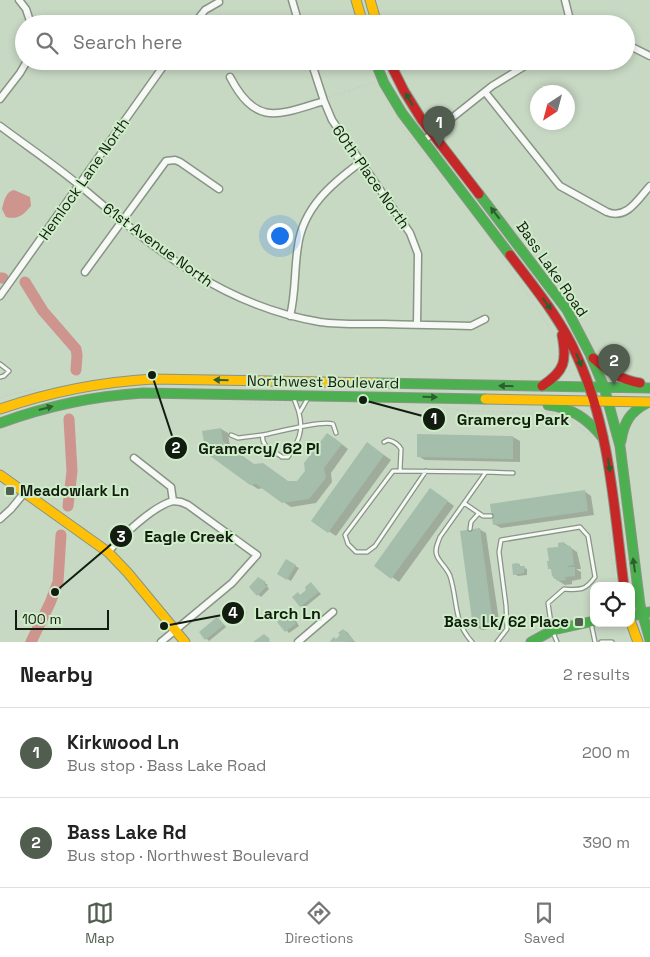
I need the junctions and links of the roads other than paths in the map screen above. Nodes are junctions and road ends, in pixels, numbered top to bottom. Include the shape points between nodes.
1 (19, 0) edge
2 (292, 0) edge
3 (370, 0) edge
4 (564, 0) edge
5 (218, 2) dead end
6 (357, 2) edge
7 (28, 15) edge
8 (201, 15) edge
9 (296, 15) edge
10 (361, 15) edge
11 (374, 15) edge
12 (568, 15) edge
13 (635, 48) edge
14 (650, 56) edge
15 (22, 70) edge
16 (161, 70) edge
17 (314, 70) edge
18 (379, 70) edge
19 (394, 70) edge
20 (517, 70) edge
21 (230, 77) dead end
22 (485, 92) junction
23 (0, 99) edge
24 (324, 101) junction
25 (0, 126) edge
26 (432, 134) junction
27 (422, 141) junction
28 (361, 162) junction
29 (80, 186) junction
30 (650, 186) edge
31 (219, 189) dead end
32 (122, 222) junction
33 (85, 272) dead end
34 (0, 296) edge
35 (290, 316) junction
36 (485, 319) dead end
37 (559, 322) junction
38 (417, 325) junction
39 (590, 354) junction
40 (0, 364) edge
41 (0, 377) edge
42 (650, 383) edge
43 (407, 384) junction
44 (540, 386) junction
45 (590, 387) junction
46 (604, 387) junction
47 (650, 388) edge
48 (293, 395) junction
49 (313, 395) junction
50 (484, 398) junction
51 (595, 400) junction
52 (608, 400) junction
53 (650, 402) edge
54 (0, 409) edge
55 (300, 413) junction
56 (0, 423) edge
57 (301, 428) junction
58 (336, 433) dead end
59 (231, 435) dead end
60 (263, 435) junction
61 (605, 441) junction
62 (384, 442) dead end
63 (620, 446) junction
64 (134, 458) dead end
65 (400, 471) junction
66 (426, 471) junction
67 (486, 472) junction
68 (513, 473) dead end
69 (0, 474) edge
70 (25, 492) junction
71 (172, 501) junction
72 (464, 502) junction
73 (478, 514) junction
74 (491, 516) dead end
75 (0, 519) edge
76 (470, 529) dead end
77 (108, 552) junction
78 (623, 582) edge
79 (333, 612) dead end
80 (646, 613) edge
81 (590, 621) edge
82 (593, 627) edge
83 (632, 627) edge
84 (175, 630) junction
85 (552, 630) junction
86 (650, 640) edge
87 (161, 642) edge
88 (185, 642) edge
89 (298, 642) edge
90 (472, 642) edge
91 (497, 642) edge
92 (532, 642) edge
93 (557, 642) edge
94 (595, 642) edge
95 (601, 642) edge
96 (612, 642) edge
97 (638, 642) edge

1 - 7 street
2 - 9 street
3 - 6 street
3 - 11 main road
4 - 12 street
5 - 8 street
6 - 10 main road
13 - 14 street
15 - 23 street
16 - 29 street, Hemlock Lane North
17 - 24 street, 60th Place North
18 - 27 main road, Bass Lake Road via 392,97
26 -> 19 main road, Bass Lake Road
20 - 22 street
21 - 24 street via 248,104 266,113 287,113
22 - 26 street
22 - 30 street via 560,186 607,212 621,215
24 - 28 street, 60th Place North via 332,120
25 - 29 street, 61st Avenue North
26 - 27 street
39 -> 26 main road, Bass Lake Road via 556,293
27 -> 37 main road, Bass Lake Road
28 - 35 street via 317,200 301,229
28 - 38 street, 60th Place North via 404,222 418,254
29 - 32 street, 61st Avenue North
29 - 34 street, Hemlock Lane North
31 - 32 street via 180,162 171,160 162,166
32 - 33 street
32 - 35 street, 61st Avenue North via 210,284
35 - 38 street, 61st Avenue North via 321,322
36 - 38 street, 61st Avenue North via 471,326
37 - 44 main road via 565,361 555,377
37 -> 45 main road, Bass Lake Road
39 - 42 main road via 618,378
39 - 46 main road, Bass Lake Road
40 - 41 lane via 10,371
44 -> 43 main road, Northwest Boulevard
43 - 48 main road via 393,389 303,387
43 -> 54 main road, Northwest Boulevard via 132,380 70,388
44 - 45 main road, Northwest Boulevard
45 - 46 main road, Northwest Boulevard
45 - 51 main road, Bass Lake Road
46 - 47 main road, Northwest Boulevard
46 - 52 main road, Bass Lake Road
48 - 49 main road, Northwest Boulevard
48 - 55 lane
56 -> 48 main road, Northwest Boulevard via 51,406 108,395
49 -> 50 main road, Northwest Boulevard
49 - 55 lane via 306,400
50 - 51 main road, Northwest Boulevard
50 - 61 main road via 496,404 557,405 571,409 589,421
51 - 52 main road, Northwest Boulevard
51 - 61 main road, Bass Lake Road
52 - 53 main road, Northwest Boulevard
52 - 63 main road, Bass Lake Road
53 - 63 main road via 636,408 627,418
55 - 57 lane
57 - 58 lane via 321,422 333,424
57 - 60 lane
57 - 60 lane via 301,436 286,458 264,444
59 - 60 lane via 238,438
61 -> 78 main road, Bass Lake Road
62 - 65 lane via 392,441 401,449
80 -> 63 main road, Bass Lake Road via 635,572
64 - 71 street via 171,487
65 - 66 lane
65 - 66 lane via 393,471 345,535 356,552 367,552 375,546
66 - 67 lane
67 - 68 lane
67 - 72 lane
69 - 70 main road
70 - 75 street
70 - 77 main road
71 - 77 street via 133,527
71 - 84 street via 188,505 257,555 232,583
72 - 73 lane
72 - 90 lane via 436,548 449,574 463,632
73 - 74 lane
73 - 76 lane
77 - 84 main road
79 - 89 street
80 - 86 main road, Bass Lake Road
81 - 85 main road
82 - 94 lane
83 - 97 main road
84 - 87 street
84 - 88 main road
85 - 91 lane via 550,599 564,589 580,590 595,577 588,536 580,527 501,540 499,552 507,629
85 - 92 main road
85 - 93 lane
95 - 96 lane

